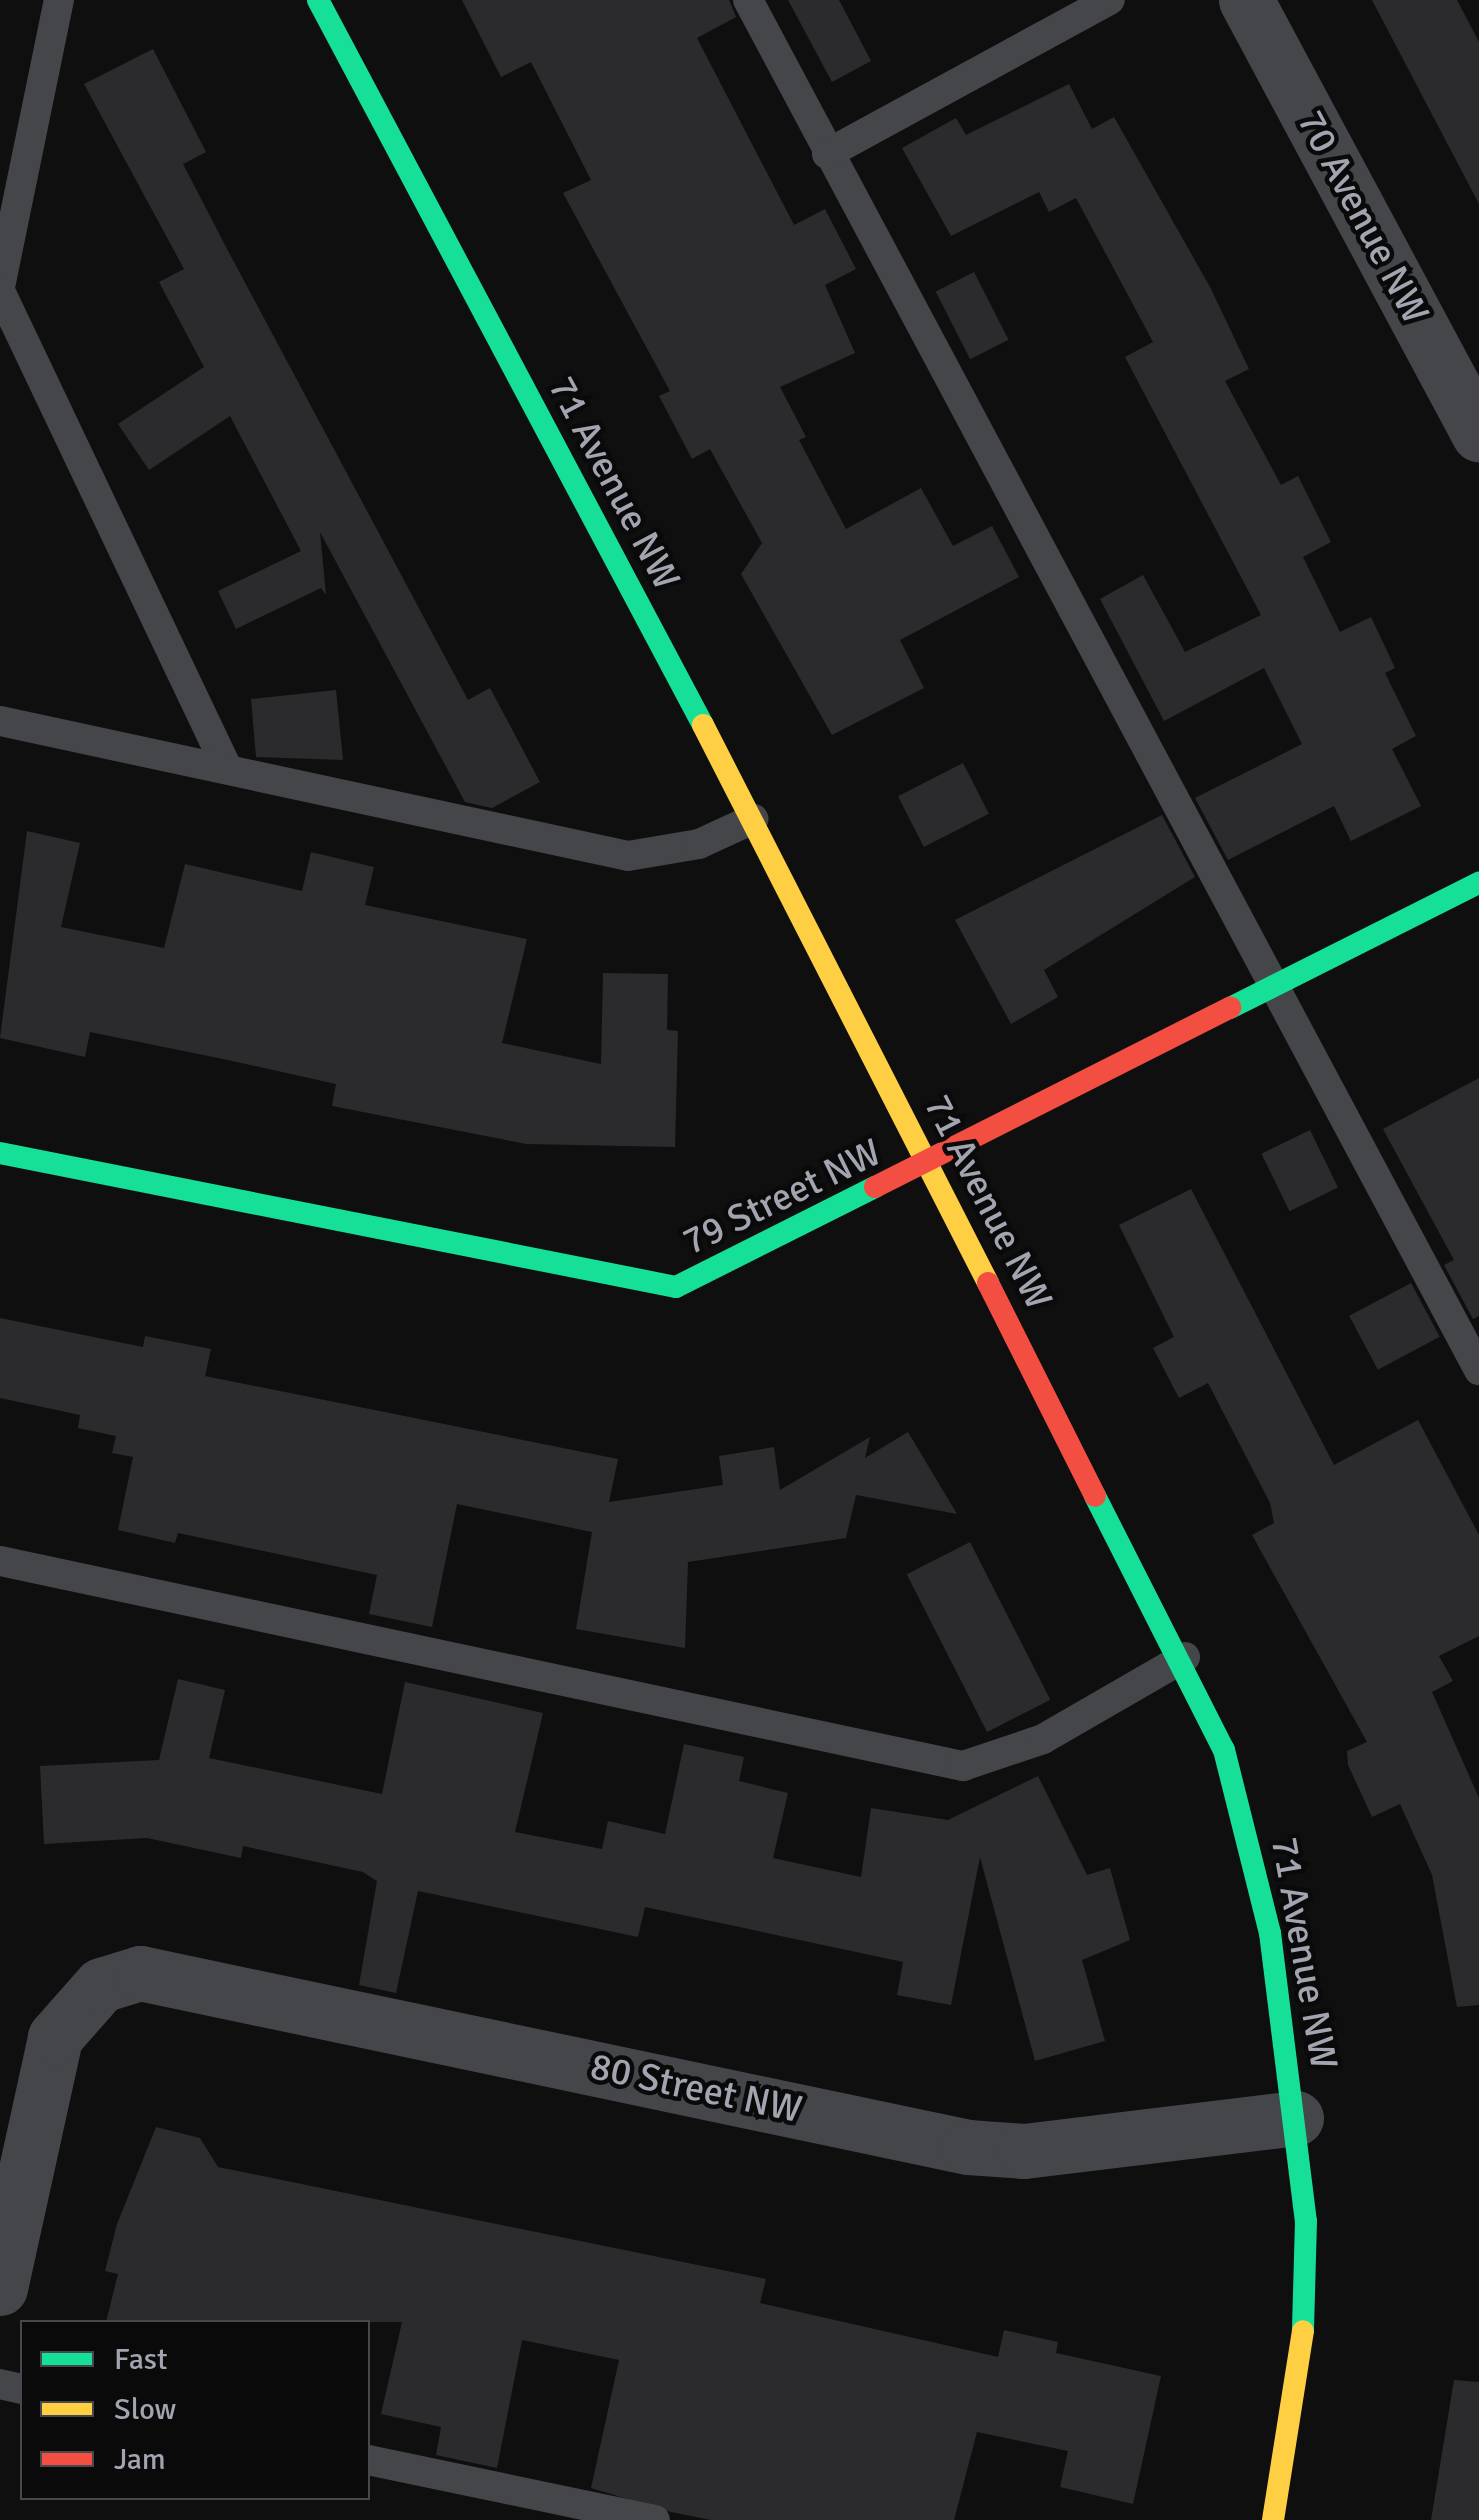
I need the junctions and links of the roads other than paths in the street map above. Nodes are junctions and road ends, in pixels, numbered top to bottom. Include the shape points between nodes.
1 (59, 0) edge
2 (318, 0) edge
3 (748, 0) edge
4 (1110, 0) edge
5 (1246, 0) edge
6 (827, 154) junction
7 (0, 289) edge
8 (1479, 435) edge
9 (0, 720) edge
10 (227, 768) junction
11 (754, 819) junction
12 (1479, 883) edge
13 (1276, 989) junction
14 (0, 1153) edge
15 (928, 1164) junction
16 (1479, 1370) edge
17 (0, 1561) edge
18 (1185, 1657) junction
19 (1296, 2118) junction
20 (0, 2288) edge
21 (370, 2460) edge
22 (655, 2520) edge
23 (1273, 2520) edge

1 - 7 lane
2 - 11 street, 71 Avenue NW
3 - 6 lane
4 - 6 lane
5 - 8 street, 70 Avenue NW
6 - 13 lane
7 - 10 lane
9 - 10 lane
10 - 11 lane via 628,856 699,844
11 - 15 street, 71 Avenue NW
12 - 13 street, 79 Street NW
13 - 15 street, 79 Street NW
13 - 16 lane
14 - 15 street, 79 Street NW via 676,1287
15 - 18 street, 71 Avenue NW
17 - 18 lane via 963,1766 1044,1739
18 - 19 street, 71 Avenue NW via 1254,1849
19 - 20 street, 80 Street NW via 1024,2151 968,2147 181,1975 140,1973 101,1985 55,2037
19 - 23 street, 71 Avenue NW via 1303,2338
21 - 22 lane

